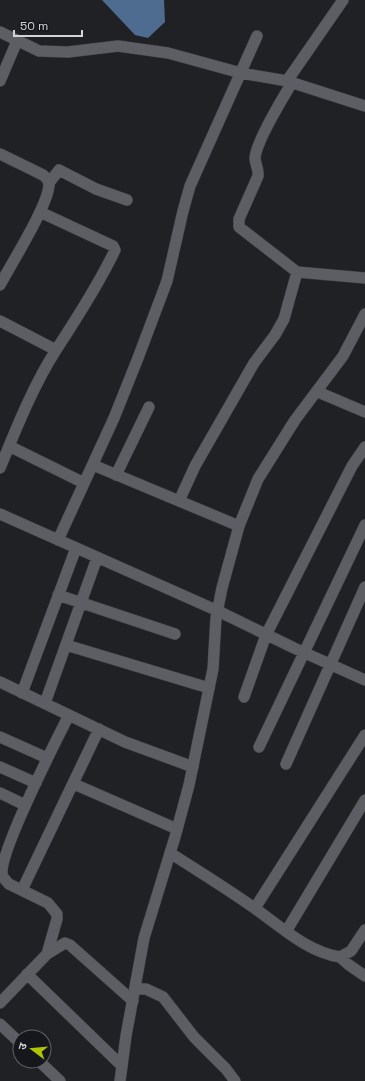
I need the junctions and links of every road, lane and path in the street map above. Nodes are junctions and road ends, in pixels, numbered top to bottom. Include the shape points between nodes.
1 (343, 0) edge
2 (0, 32) edge
3 (257, 36) dead end
4 (17, 41) junction
5 (242, 73) junction
6 (0, 81) edge
7 (287, 81) junction
8 (365, 106) edge
9 (0, 154) edge
10 (49, 183) junction
11 (127, 200) dead end
12 (40, 212) junction
13 (297, 272) junction
14 (365, 278) edge
15 (0, 285) edge
16 (365, 314) edge
17 (0, 321) edge
18 (56, 350) junction
19 (318, 392) junction
20 (149, 407) dead end
21 (365, 412) edge
22 (9, 446) junction
23 (365, 447) edge
24 (93, 465) junction
25 (0, 468) edge
26 (116, 475) junction
27 (84, 483) junction
28 (178, 501) junction
29 (0, 514) edge
30 (365, 525) edge
31 (239, 526) junction
32 (58, 540) junction
33 (76, 548) junction
34 (97, 558) junction
35 (365, 587) edge
36 (58, 595) junction
37 (81, 603) junction
38 (218, 611) junction
39 (175, 634) dead end
40 (266, 635) junction
41 (66, 645) junction
42 (303, 652) junction
43 (332, 664) junction
44 (365, 680) edge
45 (0, 682) edge
46 (210, 688) junction
47 (22, 692) junction
48 (244, 697) dead end
49 (45, 703) junction
50 (69, 715) junction
51 (99, 729) junction
52 (365, 734) edge
53 (0, 737) edge
54 (259, 747) dead end
55 (47, 758) junction
56 (286, 764) dead end
57 (0, 767) edge
58 (193, 767) junction
59 (36, 783) junction
60 (74, 784) junction
61 (0, 793) edge
62 (365, 800) edge
63 (25, 804) junction
64 (177, 829) junction
65 (170, 853) junction
66 (2, 880) edge
67 (22, 890) junction
68 (255, 908) junction
69 (287, 930) junction
70 (365, 930) edge
71 (48, 954) junction
72 (340, 957) junction
73 (27, 974) junction
74 (365, 976) edge
75 (135, 989) junction
76 (133, 1001) junction
77 (0, 1003) edge
78 (0, 1024) edge
79 (12, 1035) edge
80 (122, 1066) junction
81 (47, 1069) edge
82 (60, 1081) edge
83 (120, 1081) edge
84 (235, 1081) edge

1 - 7 street
2 - 4 street
3 - 5 street
4 - 5 street via 39,51 50,52 129,46 168,53
4 - 6 street
5 - 7 street
5 - 24 street via 190,186 167,281 125,392
7 - 8 street
7 - 13 street via 290,86 271,119 256,153 258,176 238,224 242,231
9 - 10 street via 43,175
10 - 11 street via 59,170
10 - 12 street
12 - 15 street
12 - 18 street via 115,248 69,332
13 - 14 street
13 - 28 street via 284,319 275,336 254,363
16 - 19 street via 343,356
17 - 18 street
18 - 22 street
19 - 21 street
19 - 31 street via 296,420 258,479
20 - 26 street
22 - 25 street
22 - 27 street
23 - 40 street via 352,466
24 - 26 street
24 - 27 street
26 - 28 street
27 - 32 street
28 - 31 street
29 - 32 street
30 - 42 street
31 - 38 street
32 - 33 street
33 - 34 street
33 - 36 street
34 - 37 street
34 - 38 street
35 - 43 street
36 - 37 street
36 - 47 street
37 - 39 street
37 - 41 street
38 - 40 street
38 - 46 street
40 - 42 street
40 - 48 street
41 - 46 street
41 - 49 street
42 - 43 street
42 - 54 street
43 - 44 street
43 - 56 street
45 - 47 street
46 - 58 street
47 - 49 street
49 - 50 street
50 - 51 street
50 - 55 street
51 - 58 street via 145,750
51 - 60 street
52 - 68 street
53 - 55 street
55 - 59 street
57 - 59 street
58 - 64 street
59 - 63 street
60 - 64 street
60 - 67 street
61 - 63 street
62 - 69 street
63 - 66 street via 4,859
64 - 65 street
65 - 68 street
65 - 75 street via 144,938
66 - 67 street
67 - 71 street via 48,903 57,914 58,919
68 - 69 street
69 - 72 street via 319,950
70 - 72 street via 351,951
71 - 73 street
71 - 76 street via 59,945 70,945
72 - 74 street
73 - 77 street
73 - 80 street
75 - 76 street
75 - 84 street via 146,989 163,998 194,1037
76 - 80 street
78 - 79 street
80 - 83 street
81 - 82 street

